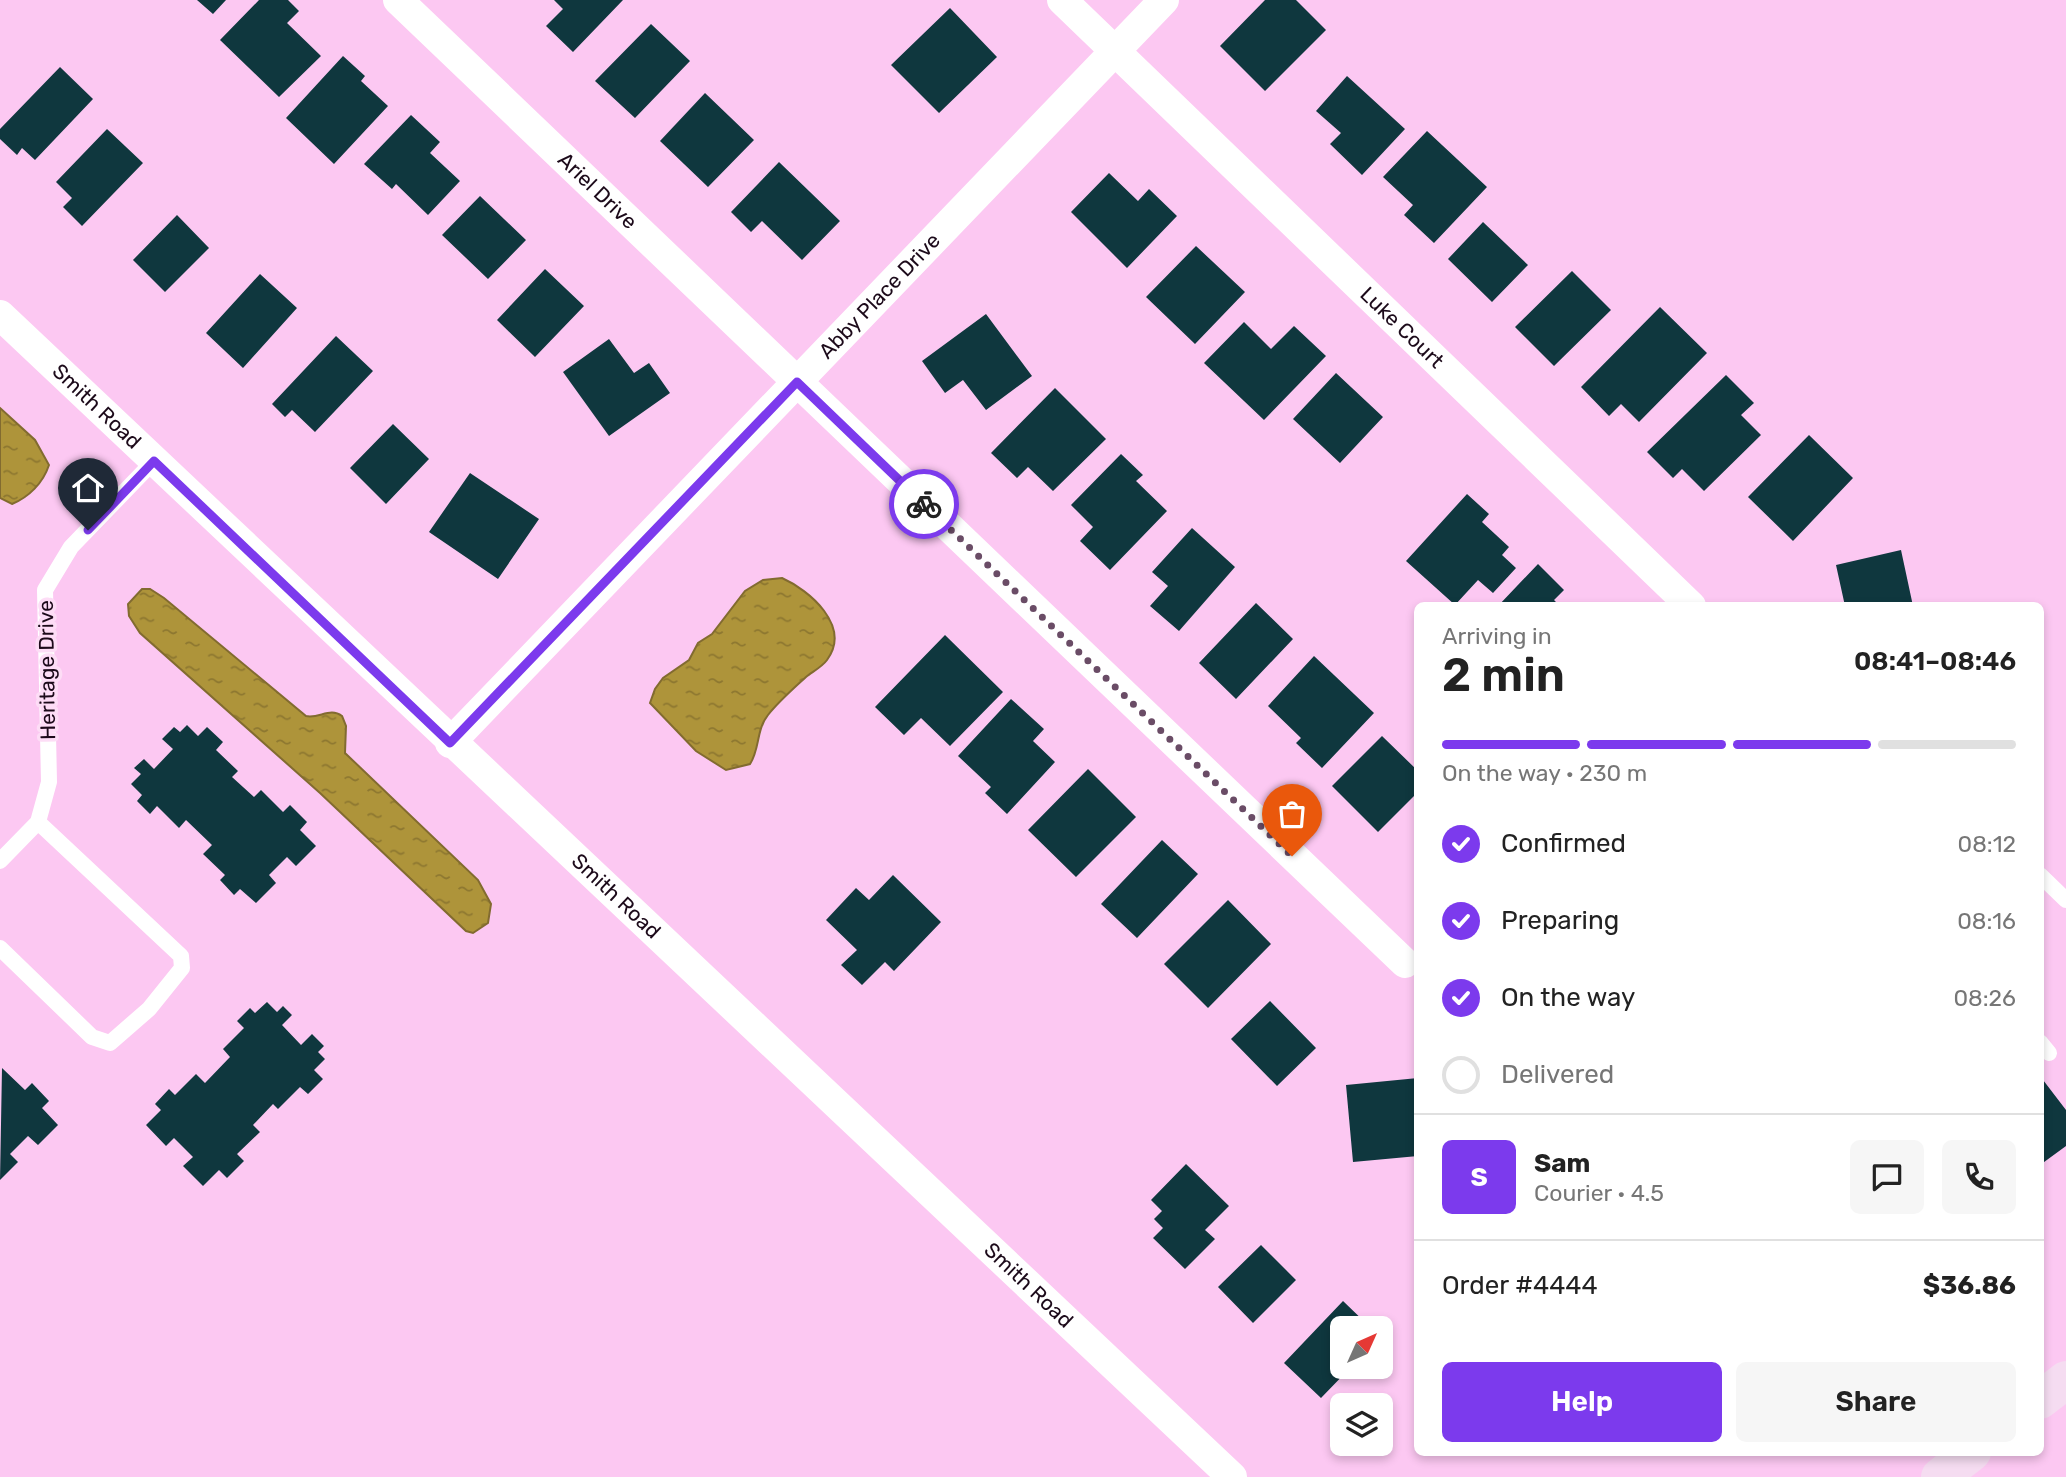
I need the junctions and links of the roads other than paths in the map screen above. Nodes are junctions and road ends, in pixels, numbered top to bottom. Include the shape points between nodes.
1 (398, 0) edge
2 (1062, 0) edge
3 (1164, 0) edge
4 (1115, 50) junction
5 (0, 315) edge
6 (797, 382) junction
7 (154, 461) junction
8 (1687, 602) edge
9 (450, 743) junction
10 (38, 822) junction
11 (0, 861) edge
12 (2044, 879) edge
13 (2066, 900) edge
14 (0, 948) edge
15 (1405, 963) dead end
16 (2066, 1380) edge
17 (2044, 1397) edge
18 (1967, 1456) edge
19 (1232, 1477) edge
20 (1940, 1477) edge

1 - 6 street, Ariel Drive
2 - 4 street, Luke Court
3 - 4 street, Abby Place Drive
4 - 6 street, Abby Place Drive
4 - 8 street, Luke Court
5 - 7 street, Smith Road
6 - 9 street, Abby Place Drive
6 - 15 street, Ariel Drive
7 - 9 street, Smith Road
7 - 10 lane, Heritage Drive via 71,547 45,590 49,782
9 - 19 street, Smith Road
10 - 11 lane, Heritage Drive
10 - 14 lane via 181,956 182,968 149,1009 110,1044 92,1037
12 - 13 lane
16 - 17 main road
18 - 20 main road

